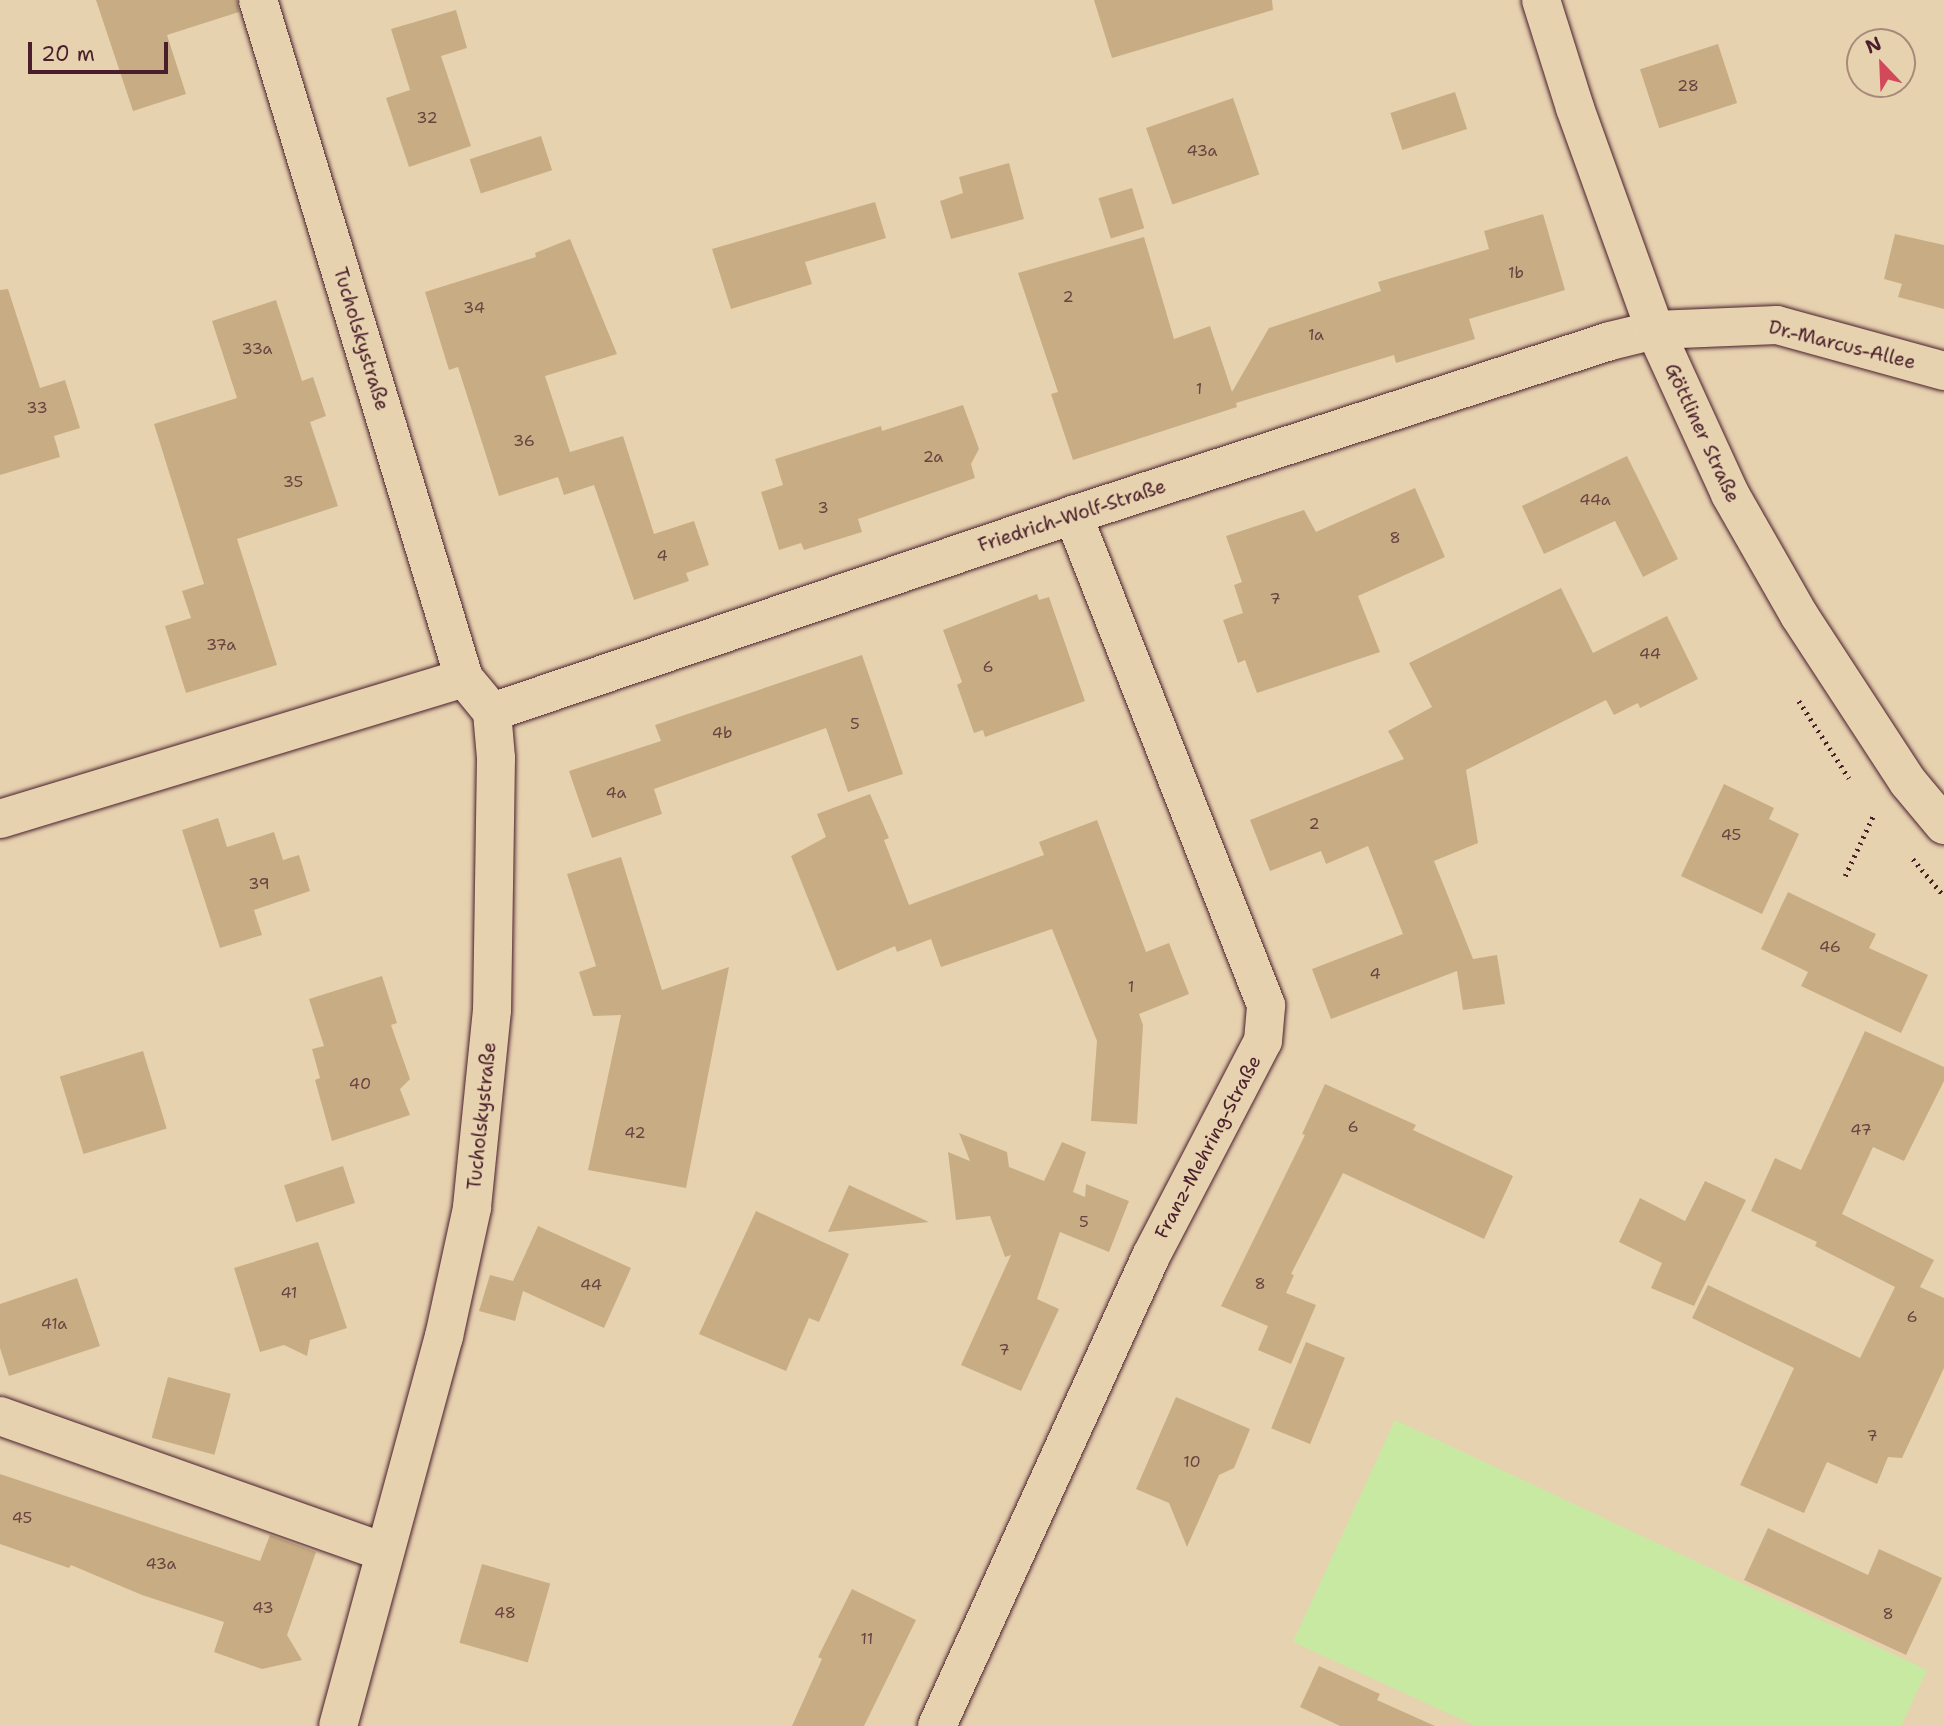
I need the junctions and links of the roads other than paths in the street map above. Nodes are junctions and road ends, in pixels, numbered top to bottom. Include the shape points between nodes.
1 (258, 0) edge
2 (1541, 0) edge
3 (1655, 330) junction
4 (1944, 371) edge
5 (1073, 515) junction
6 (464, 678) junction
7 (492, 712) junction
8 (0, 819) edge
9 (1944, 825) edge
10 (0, 1416) edge
11 (385, 1552) junction
12 (338, 1726) edge
13 (937, 1726) edge

1 - 6 street, Tucholskystraße
2 - 3 street, Göttliner Straße
3 - 4 street, Dr.-Marcus-Allee via 1777,325
3 - 5 street, Friedrich-Wolf-Straße
3 - 9 street, Göttliner Straße via 1730,494 1799,615 1908,782
5 - 7 street, Friedrich-Wolf-Straße
5 - 13 street, Franz-Mehring-Straße via 1266,1005 1263,1041 1151,1256
6 - 7 street, Tucholskystraße
6 - 8 street
7 - 11 street, Tucholskystraße via 496,758 492,1010 472,1208 444,1336
10 - 11 street
11 - 12 street, Tucholskystraße

